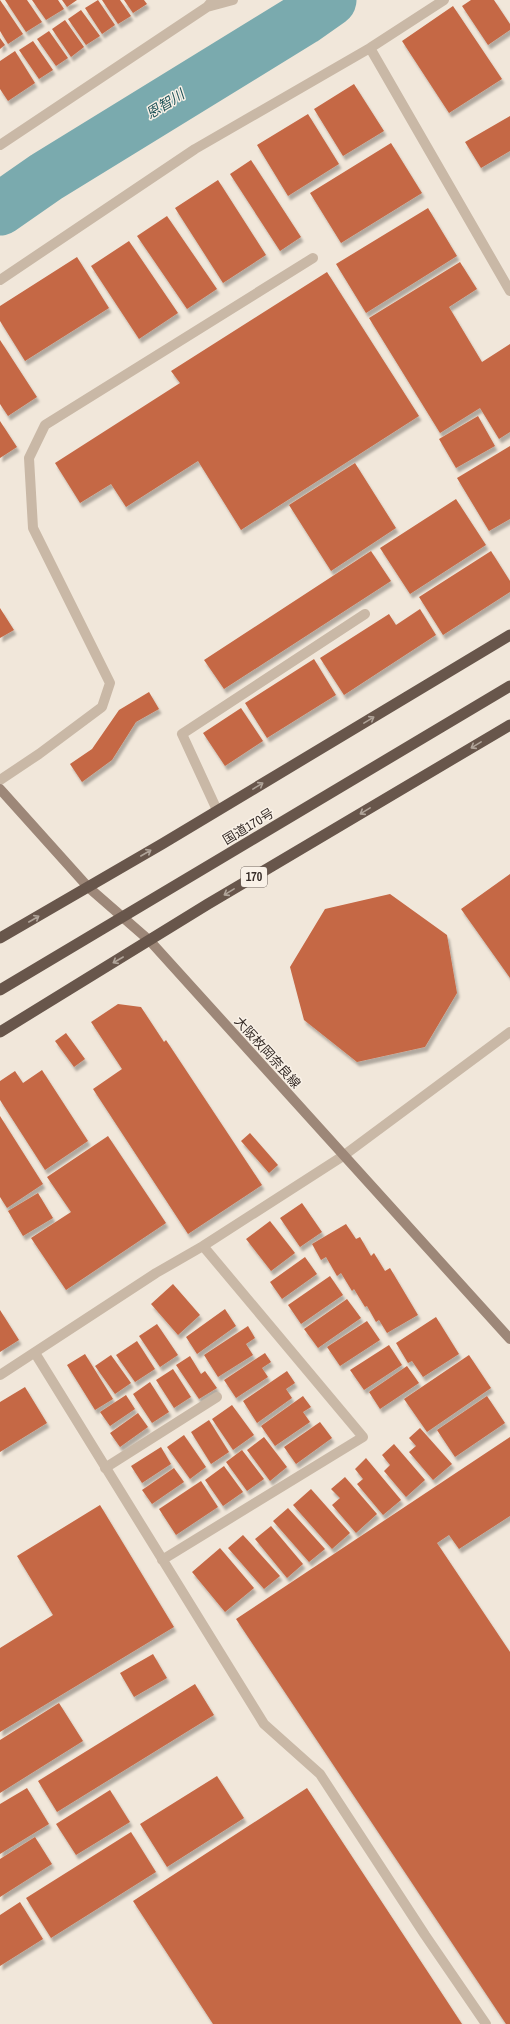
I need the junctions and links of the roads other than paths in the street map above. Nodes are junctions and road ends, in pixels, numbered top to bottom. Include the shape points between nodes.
1 (233, 0) edge
2 (444, 0) edge
3 (210, 4) edge
4 (370, 48) junction
5 (0, 145) edge
6 (313, 258) dead end
7 (0, 280) edge
8 (510, 291) edge
9 (365, 614) dead end
10 (510, 635) edge
11 (510, 686) edge
12 (510, 725) edge
13 (0, 780) edge
14 (0, 789) edge
15 (217, 810) junction
16 (88, 887) junction
17 (0, 938) edge
18 (150, 941) junction
19 (0, 990) edge
20 (0, 1032) edge
21 (510, 1032) edge
22 (343, 1156) junction
23 (203, 1246) junction
24 (510, 1339) edge
25 (35, 1353) junction
26 (0, 1375) edge
27 (218, 1397) dead end
28 (105, 1468) junction
29 (162, 1560) junction
30 (486, 2024) edge

1 - 3 street
2 - 4 street
3 - 5 street
4 - 7 street via 195,149
4 - 8 street
6 - 13 street via 45,425 29,458 33,528 110,683 102,707
9 - 15 street via 182,734
15 -> 10 highway
11 - 19 highway, 国道170号 / 170
12 -> 18 highway, 170
14 - 16 main road, 大阪枚岡奈良線
16 -> 15 highway
17 -> 16 highway
16 - 18 main road, 大阪枚岡奈良線
18 -> 20 highway, 170
18 - 22 main road, 大阪枚岡奈良線
21 - 22 street
22 - 23 street
22 - 24 main road, 大阪枚岡奈良線
23 - 25 street via 156,1273
23 - 29 street via 363,1437
25 - 26 street
25 - 28 street
27 - 28 street
28 - 29 street
29 - 30 street via 264,1724 320,1774

